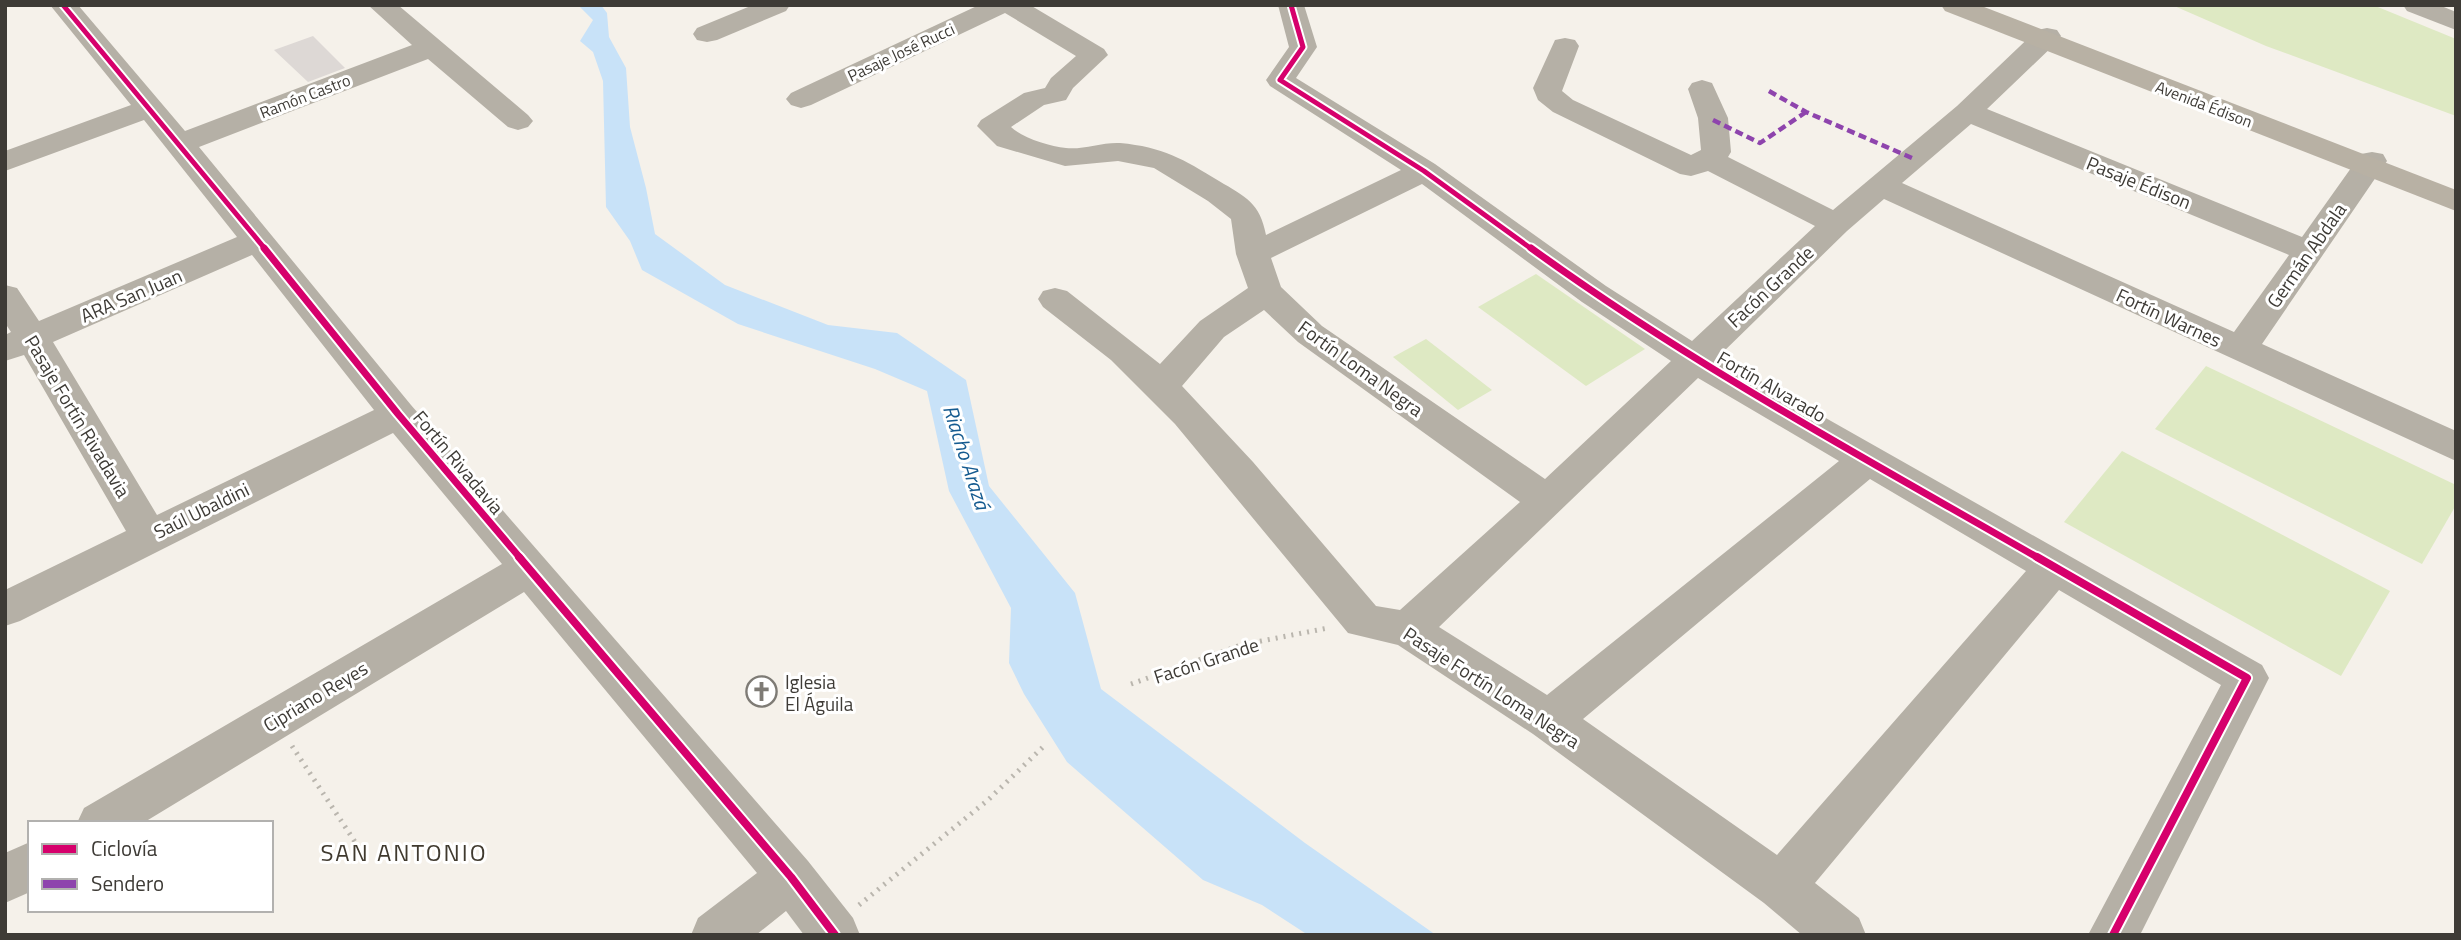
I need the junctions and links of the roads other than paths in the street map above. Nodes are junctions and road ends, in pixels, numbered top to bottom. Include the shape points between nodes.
1 (63, 5) edge
2 (381, 5) edge
3 (776, 5) edge
4 (1001, 5) edge
5 (1011, 5) edge
6 (1291, 5) edge
7 (2416, 5) edge
8 (1964, 6) edge
9 (2456, 22) edge
10 (706, 34) dead end
11 (2044, 38) junction
12 (1565, 46) dead end
13 (430, 48) junction
14 (1702, 89) dead end
15 (801, 99) dead end
16 (149, 108) junction
17 (1967, 111) junction
18 (518, 121) dead end
19 (180, 144) junction
20 (1709, 159) junction
21 (5, 162) edge
22 (2370, 164) junction
23 (1424, 171) junction
24 (1882, 186) junction
25 (2456, 193) edge
26 (2456, 201) edge
27 (1836, 224) junction
28 (256, 241) junction
29 (2311, 252) junction
30 (1252, 254) junction
31 (1266, 292) junction
32 (5, 296) edge
33 (1055, 299) dead end
34 (19, 343) edge
35 (2239, 349) junction
36 (1693, 359) junction
37 (1161, 386) junction
38 (398, 414) junction
39 (2452, 438) edge
40 (1868, 459) junction
41 (1547, 501) junction
42 (149, 536) junction
43 (2053, 568) junction
44 (528, 569) junction
45 (5, 609) edge
46 (1408, 629) junction
47 (1549, 720) junction
48 (104, 821) edge
49 (28, 866) edge
50 (791, 877) junction
51 (5, 880) edge
52 (1781, 887) junction
53 (832, 932) edge
54 (716, 935) edge
55 (1841, 935) edge
56 (2113, 935) edge

1 - 16 street, Fortín Rivadavia
2 - 13 street
3 - 10 street
4 - 15 street, Pasaje José Rucci
5 - 30 street, Fortín Loma Negra via 1094,55 1060,84 1056,94 1034,99 992,126 1008,139 1065,157 1118,152 1163,160 1246,215
6 - 23 street, Fortín Alvarado via 1303,47 1279,80
7 - 9 street
8 - 11 main road, Avenida Édison
11 - 17 street, Facón Grande
11 - 22 main road, Avenida Édison
12 - 20 street via 1547,88 1563,106 1690,167
13 - 18 street
13 - 19 street, Ramón Castro
14 - 20 street via 1713,118 1716,152
16 - 19 street, Fortín Rivadavia
16 - 21 street
17 - 24 street, Facón Grande
17 - 29 street, Pasaje Édison
19 - 28 street, Fortín Rivadavia
20 - 27 street
22 - 25 main road, Avenida Édison
22 - 26 main road, Avenida Édison
22 - 29 street, Germán Abdala
23 - 30 street
23 - 36 street, Fortín Alvarado
24 - 27 street, Facón Grande
24 - 35 street, Fortín Warnes
27 - 36 street, Facón Grande
28 - 34 street, ARA San Juan
28 - 38 street, Fortín Rivadavia
29 - 35 street, Germán Abdala
30 - 31 street, Fortín Loma Negra
31 - 37 street via 1212,329
31 - 41 street, Fortín Loma Negra via 1310,334
32 - 34 street, Pasaje Fortín Rivadavia
33 - 37 street
34 - 42 street, Pasaje Fortín Rivadavia
35 - 39 street, Fortín Warnes
36 - 40 street, Fortín Alvarado
36 - 41 street, Facón Grande
37 - 46 street, Pasaje Fortín Loma Negra via 1363,621
38 - 42 street, Saúl Ubaldini
38 - 44 street, Fortín Rivadavia
40 - 43 street, Fortín Alvarado
40 - 47 street
41 - 46 street, Facón Grande
42 - 45 street, Saúl Ubaldini
43 - 52 street
43 - 56 street, Fortín Alvarado via 2247,678
44 - 48 street, Cipriano Reyes
44 - 50 street, Fortín Rivadavia
46 - 47 street, Pasaje Fortín Loma Negra
47 - 52 street, Pasaje Fortín Loma Negra
49 - 51 street
50 - 53 street, Fortín Rivadavia
50 - 54 street
52 - 55 street, Pasaje Fortín Loma Negra

